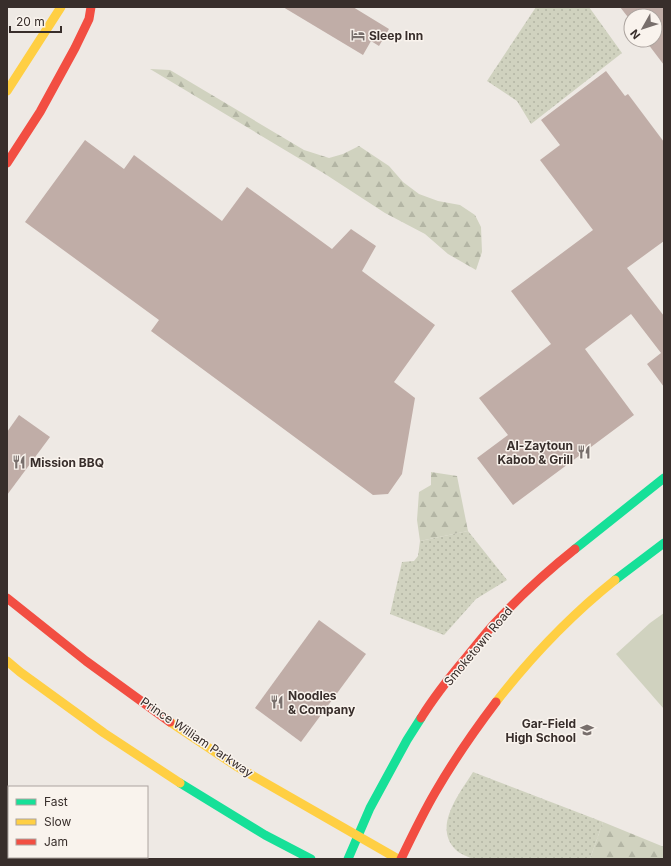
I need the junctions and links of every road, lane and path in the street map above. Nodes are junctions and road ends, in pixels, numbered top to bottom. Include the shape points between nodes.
1 (61, 7) edge
2 (91, 7) edge
3 (7, 91) edge
4 (7, 163) edge
5 (664, 478) edge
6 (664, 542) edge
7 (7, 598) edge
8 (7, 661) edge
9 (358, 836) junction
10 (311, 859) edge
11 (348, 859) edge
12 (398, 859) edge
13 (401, 859) edge

1 - 3 main road
2 - 4 main road via 89,19 75,48 40,112
5 - 9 main road, Smoketown Road via 556,564 493,625 447,681 411,733
6 - 13 main road via 589,602 549,640 514,679 449,769
7 - 9 main road, Prince William Parkway via 172,723 236,766
8 - 10 main road via 104,733 178,782
9 - 11 main road, Smoketown Road
9 - 12 main road, Prince William Parkway

